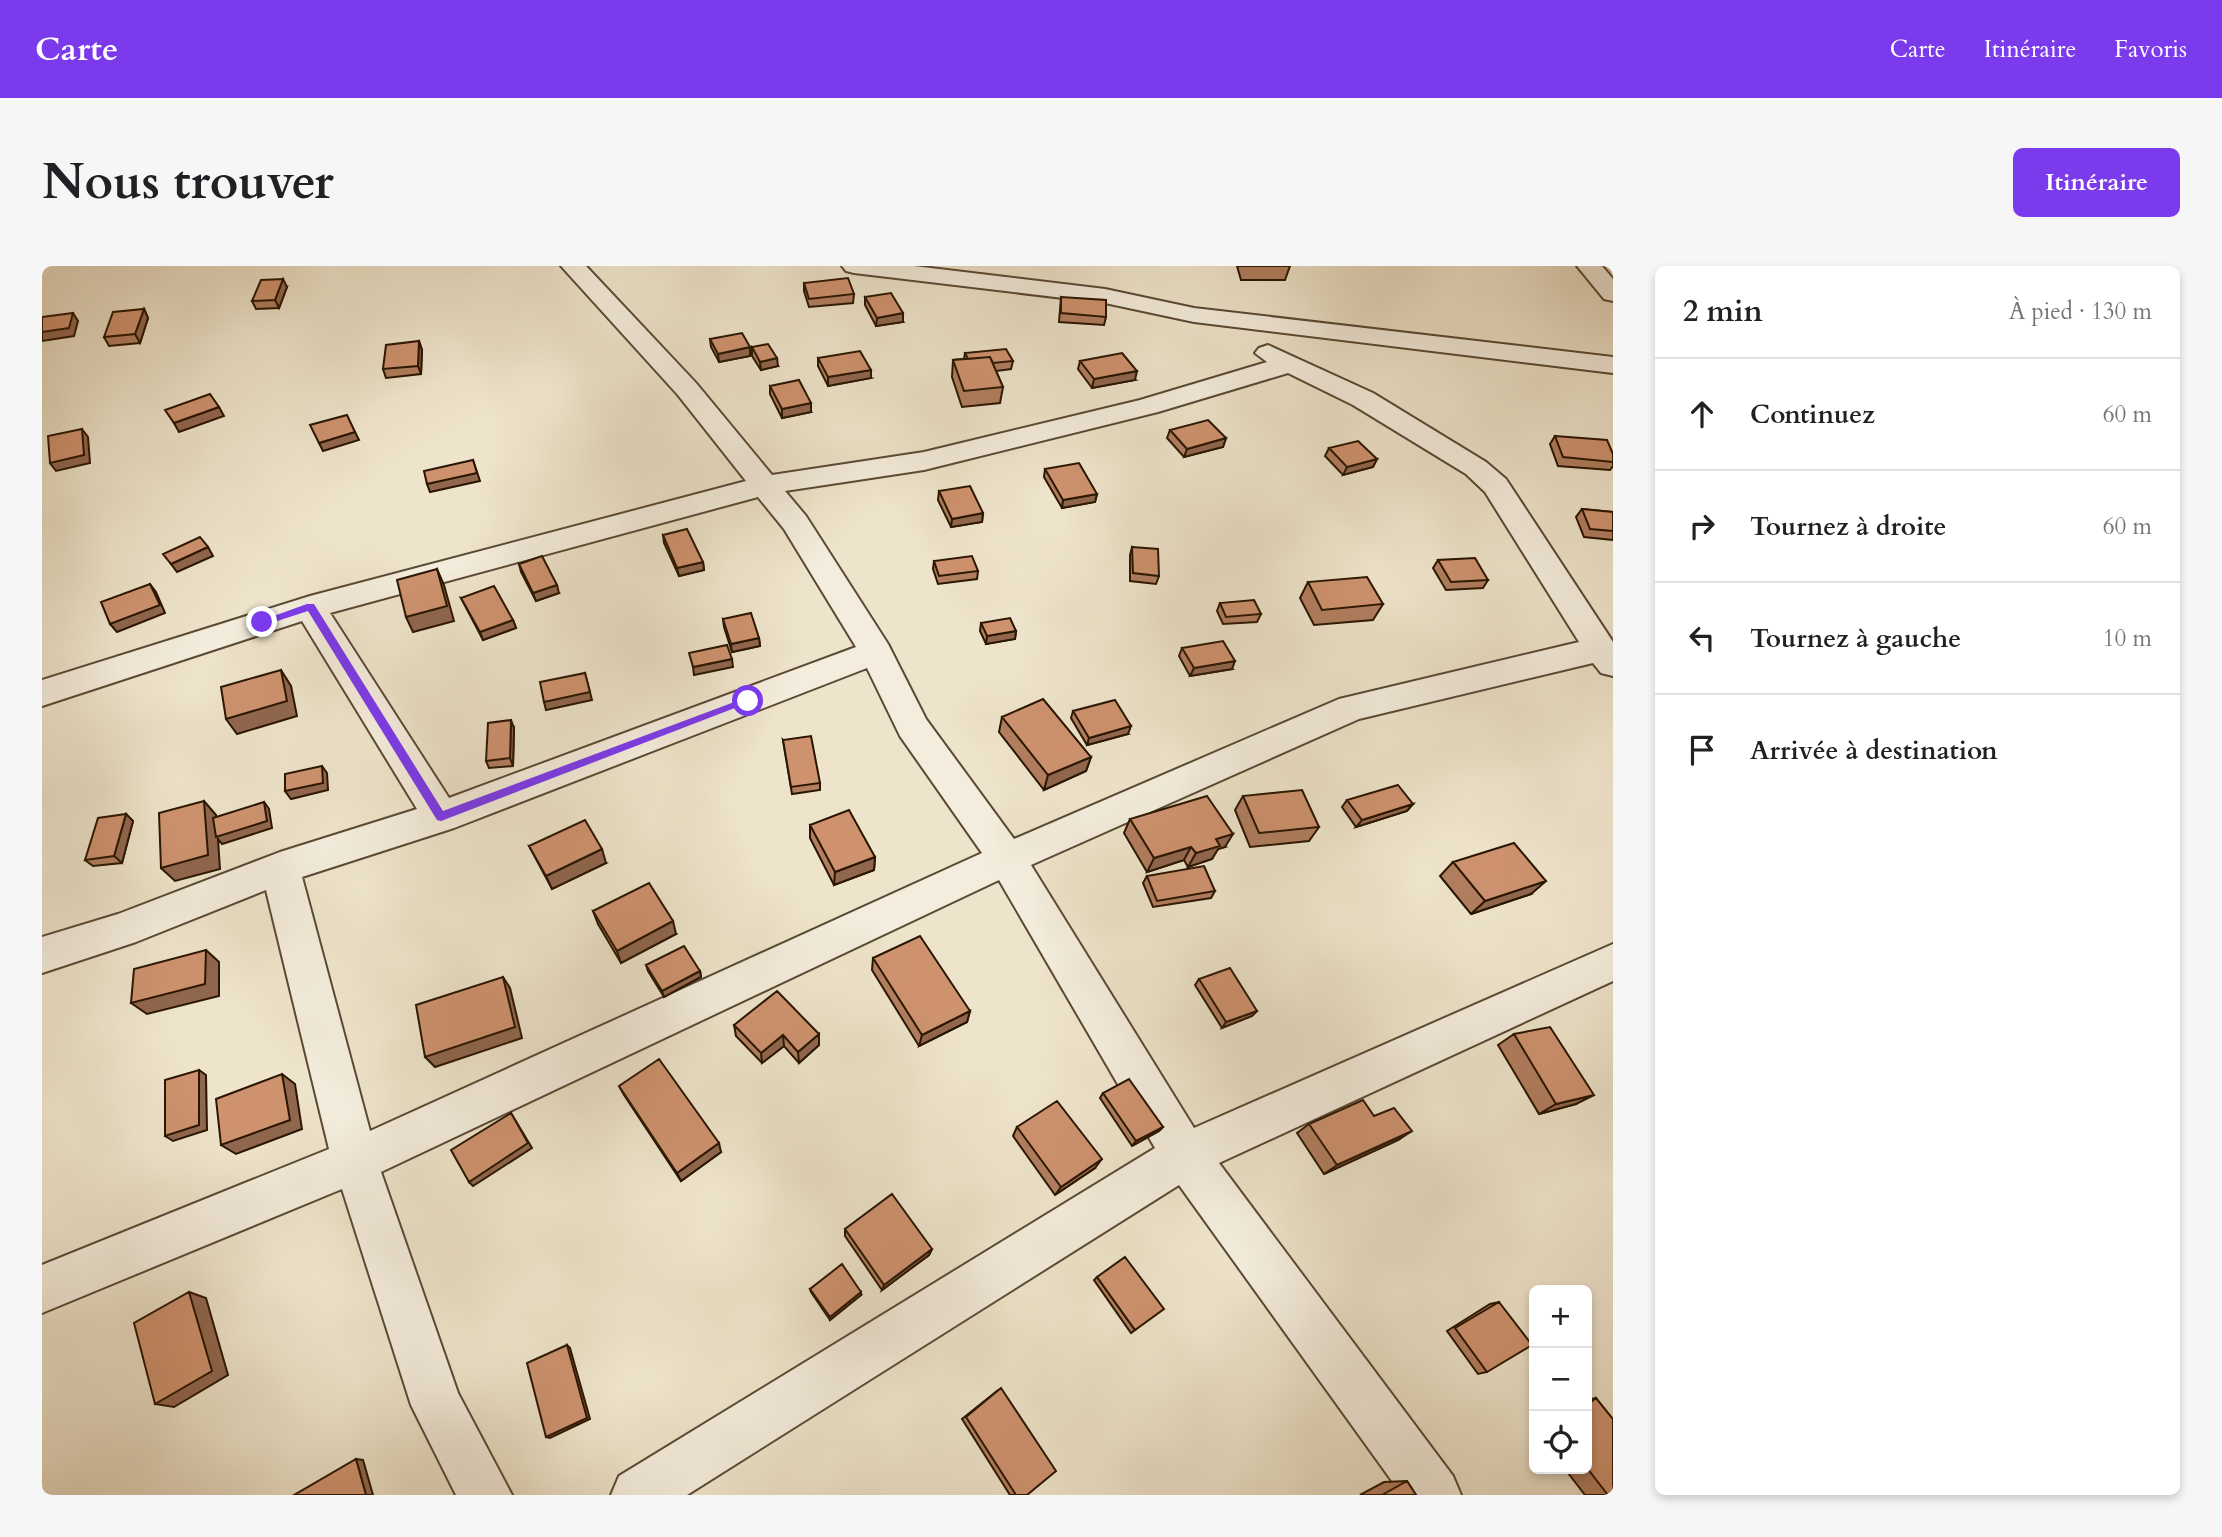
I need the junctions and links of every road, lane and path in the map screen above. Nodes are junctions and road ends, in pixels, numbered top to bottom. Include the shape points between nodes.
1 (573, 266) edge
2 (854, 266) edge
3 (1589, 266) edge
4 (1111, 272) dead end
5 (1613, 294) edge
6 (1105, 296) junction
7 (1194, 314) junction
8 (1289, 363) junction
9 (1613, 365) edge
10 (766, 485) junction
11 (310, 607) junction
12 (876, 652) junction
13 (1607, 656) edge
14 (42, 693) edge
15 (441, 817) junction
16 (1007, 859) junction
17 (280, 868) junction
18 (42, 955) edge
19 (1613, 962) edge
20 (1185, 1155) junction
21 (355, 1161) junction
22 (42, 1289) edge
23 (485, 1495) edge
24 (638, 1495) edge
25 (1434, 1495) edge

1 - 10 street via 687,388
2 - 6 street
3 - 5 street
4 - 6 street
6 - 7 street
7 - 8 street
7 - 9 street
8 - 10 street via 1148,406 924,461
8 - 13 street via 1363,399 1476,468 1496,486
10 - 11 street
10 - 12 street
11 - 14 street
11 - 15 street
12 - 15 street
12 - 16 street via 912,727
13 - 16 street via 1351,708
15 - 17 street
16 - 20 street
16 - 21 street
17 - 18 street via 122,930
17 - 21 street
19 - 20 street
20 - 24 street
20 - 25 street
21 - 22 street
21 - 23 street via 437,1405

